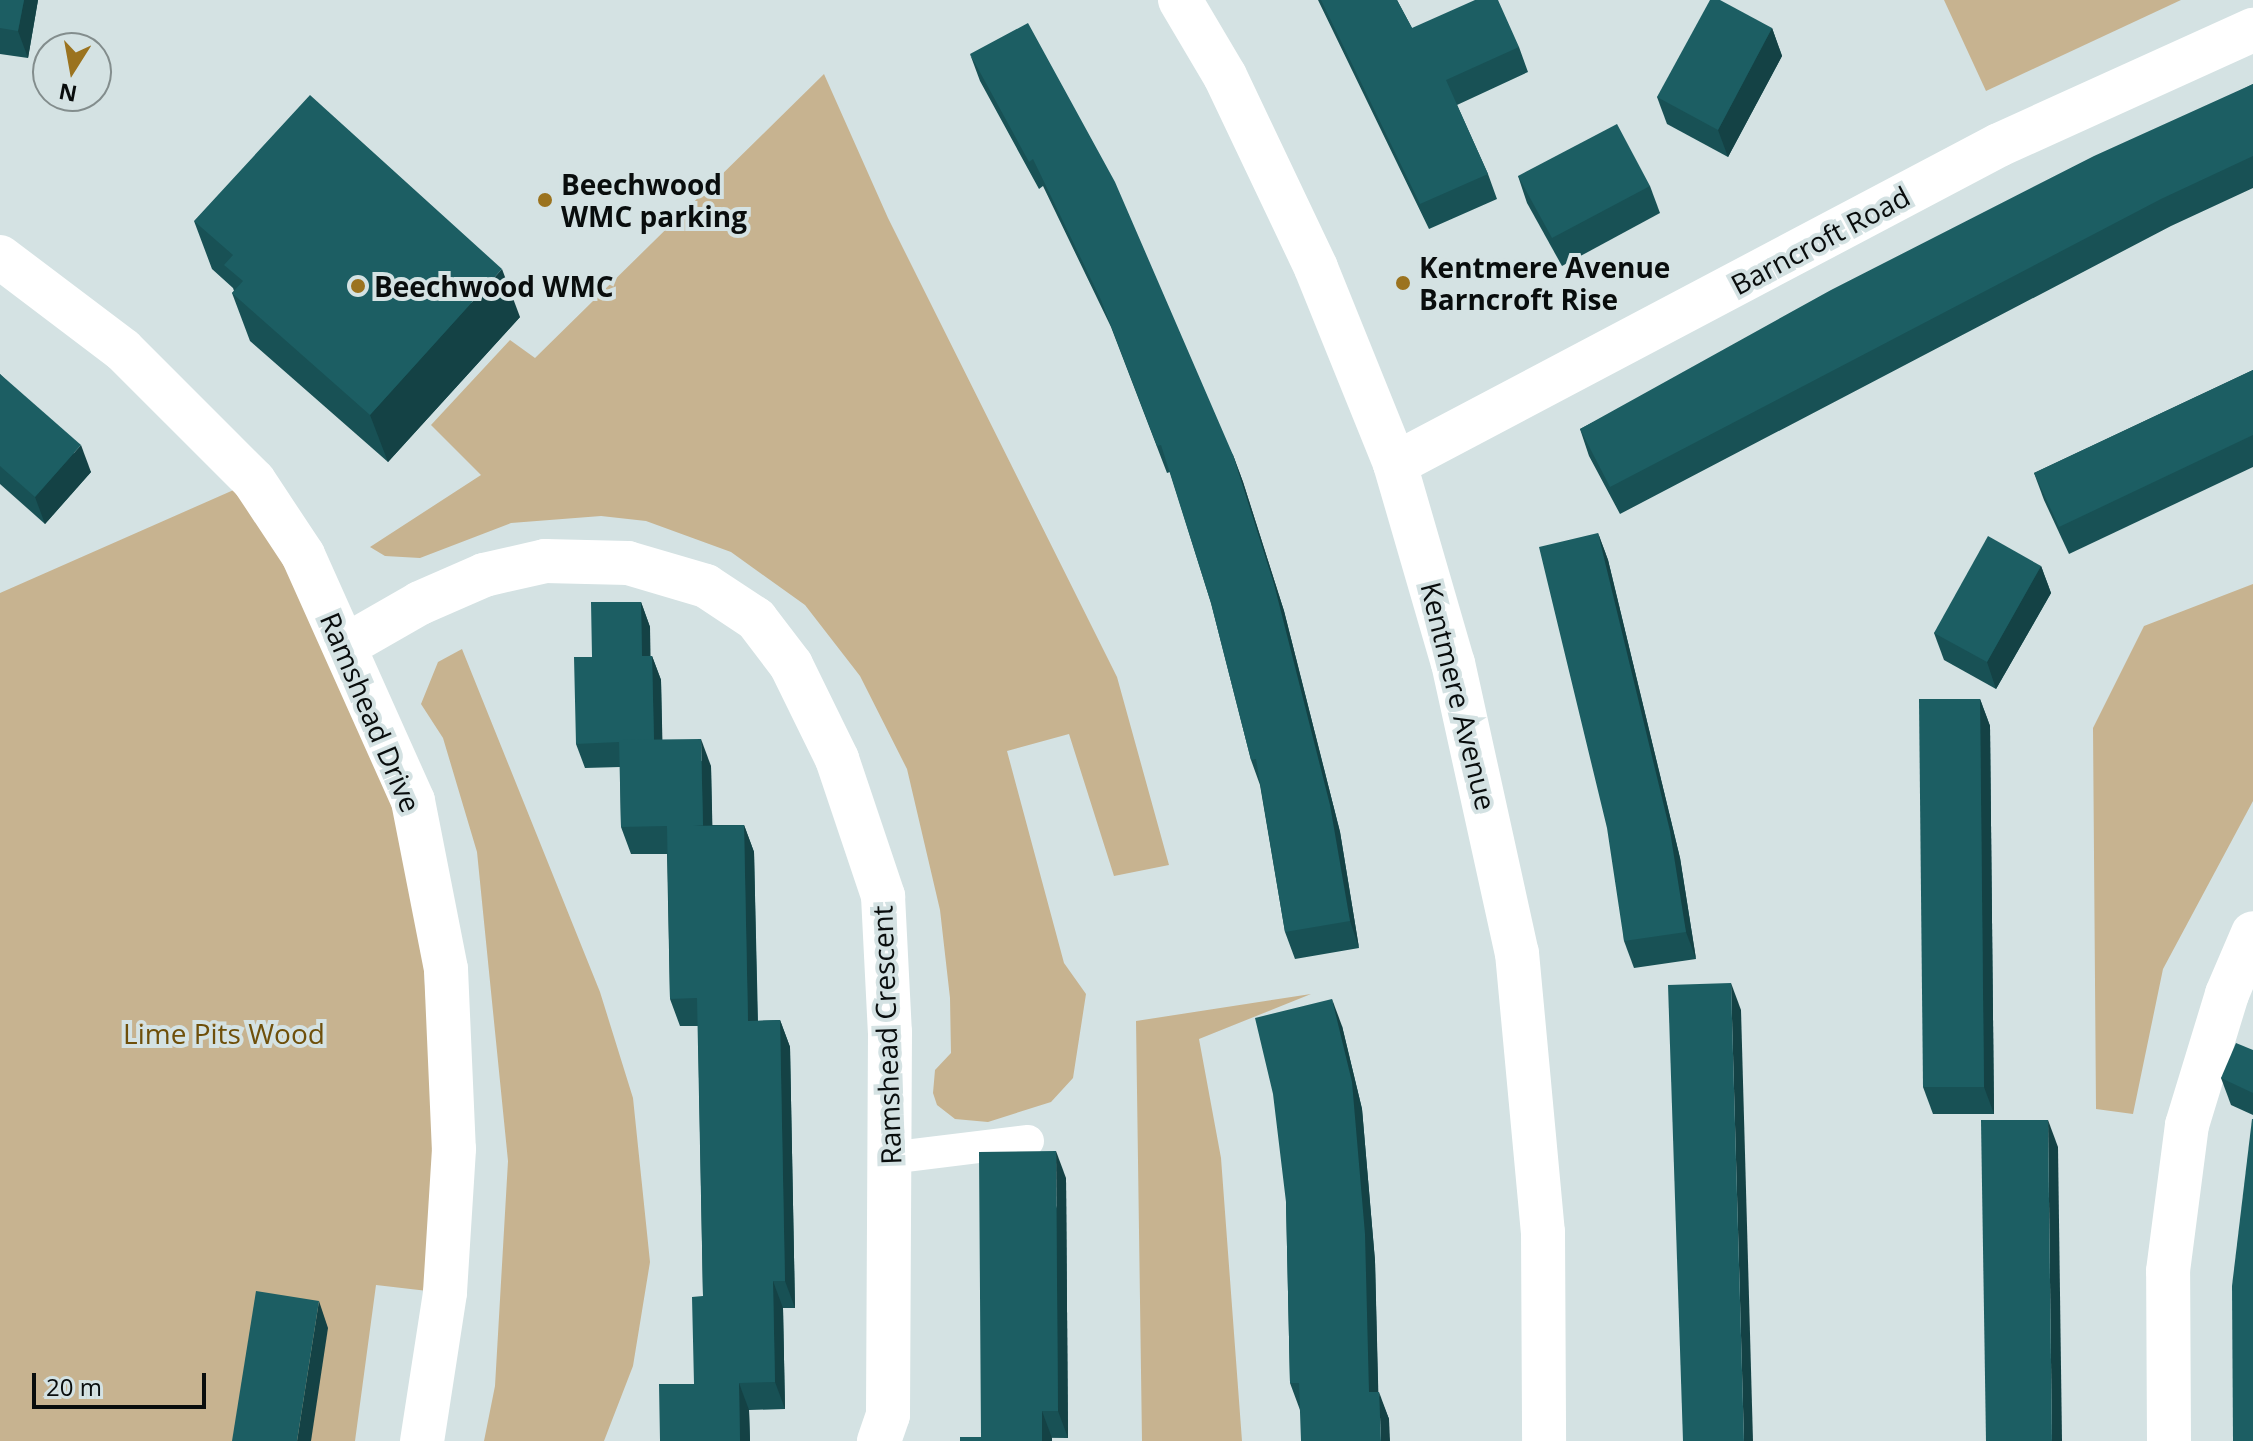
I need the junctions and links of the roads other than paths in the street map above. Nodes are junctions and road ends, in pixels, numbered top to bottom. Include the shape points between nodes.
1 (1180, 0) edge
2 (2253, 30) edge
3 (0, 257) edge
4 (1395, 464) junction
5 (345, 646) junction
6 (2253, 933) edge
7 (1028, 1141) dead end
8 (889, 1158) junction
9 (422, 1441) edge
10 (879, 1441) edge
11 (1544, 1441) edge
12 (2169, 1441) edge

1 - 4 street, Kentmere Avenue via 1225,76 1316,268
2 - 4 street, Barncroft Road via 1999,145
3 - 5 street, Ramshead Drive via 123,350 254,481 303,555
4 - 11 street, Kentmere Avenue via 1453,663 1517,953 1543,1232
5 - 8 street, Ramshead Crescent via 484,575 545,561 628,563 706,586 756,619 791,665 837,759 883,896
5 - 9 street, Ramshead Drive via 413,801 446,969 454,1149 445,1293
6 - 12 street via 2227,994 2187,1125 2168,1271
7 - 8 lane
8 - 10 street, Ramshead Crescent via 888,1415

